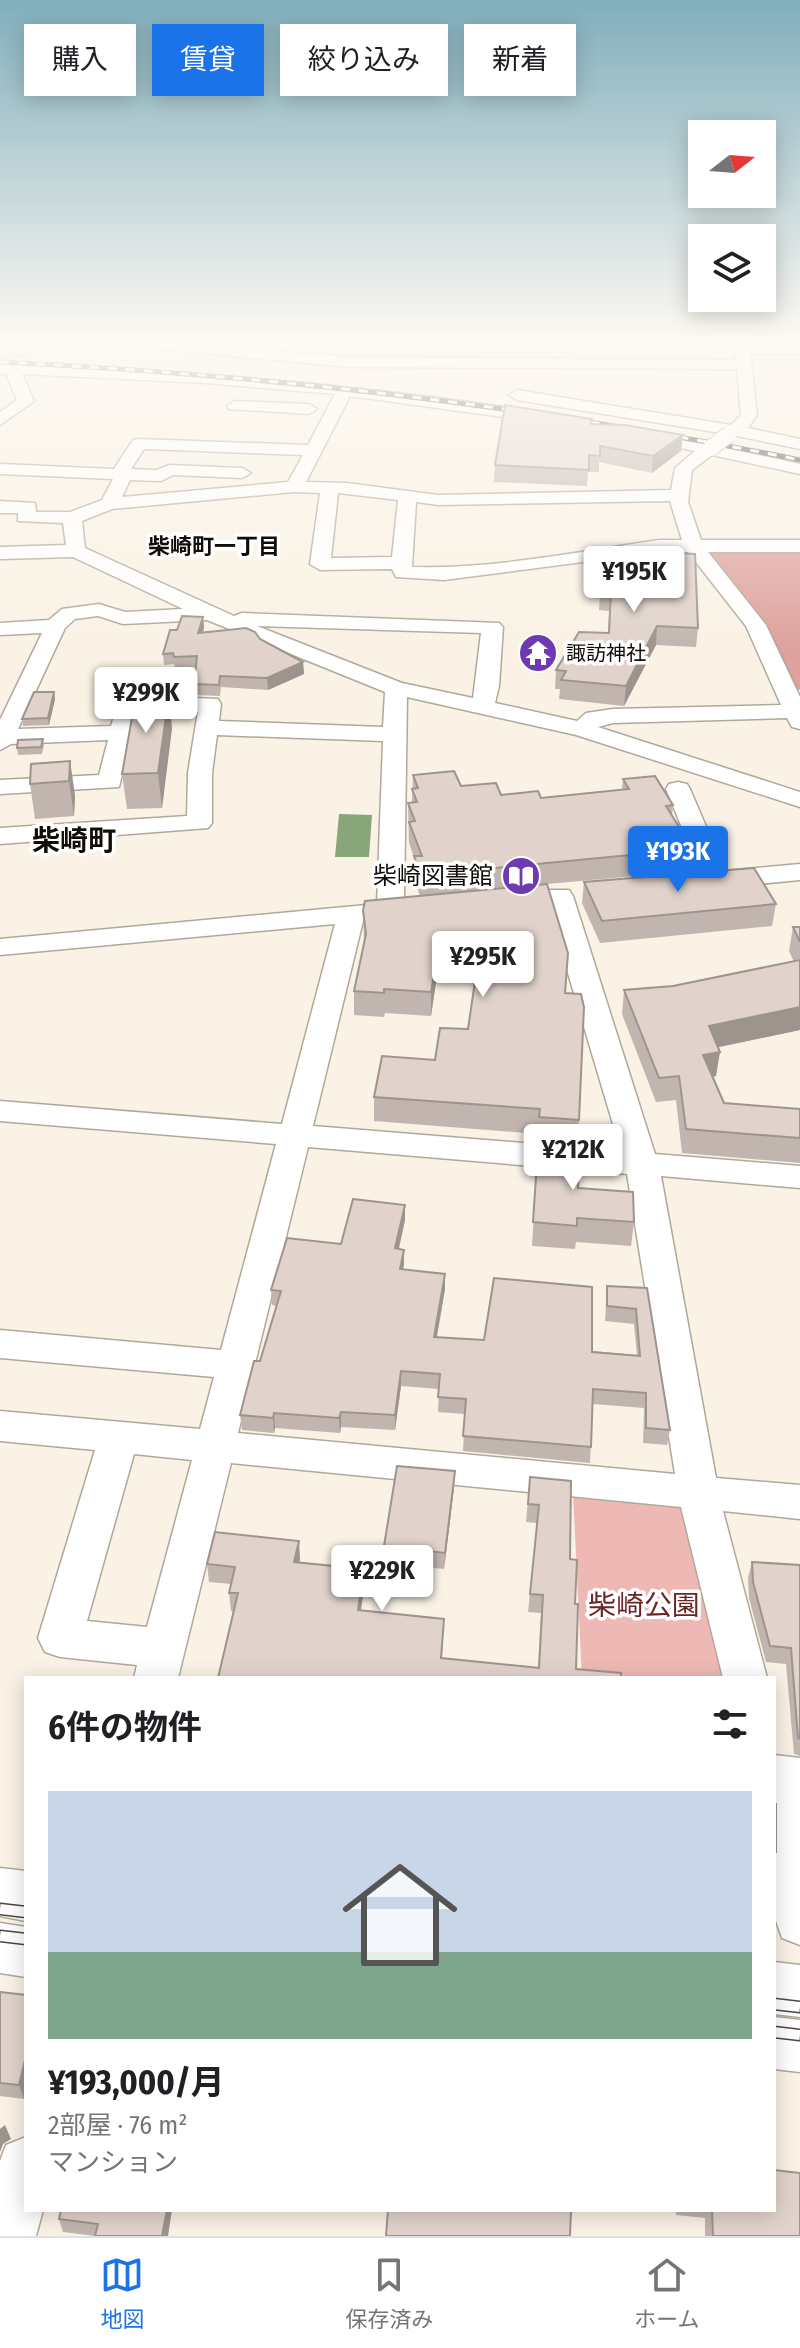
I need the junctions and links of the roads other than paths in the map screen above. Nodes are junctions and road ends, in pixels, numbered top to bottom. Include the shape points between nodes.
1 (208, 442) edge
2 (316, 442) edge
3 (678, 442) edge
4 (718, 442) edge
5 (206, 446) junction
6 (710, 449) junction
7 (315, 450) junction
8 (0, 469) edge
9 (800, 469) edge
10 (121, 474) junction
11 (298, 481) junction
12 (330, 488) junction
13 (680, 495) junction
14 (407, 497) junction
15 (109, 504) junction
16 (0, 507) edge
17 (72, 518) junction
18 (693, 546) junction
19 (800, 546) edge
20 (76, 551) junction
21 (0, 553) edge
22 (402, 568) junction
23 (98, 586) junction
24 (399, 611) junction
25 (215, 616) junction
26 (55, 626) junction
27 (0, 629) edge
28 (396, 688) junction
29 (482, 707) junction
30 (798, 715) edge
31 (206, 728) junction
32 (582, 729) junction
33 (119, 733) junction
34 (397, 734) junction
35 (2, 740) edge
36 (0, 787) edge
37 (678, 789) dead end
38 (800, 800) edge
39 (0, 836) edge
40 (800, 872) edge
41 (715, 880) junction
42 (684, 883) edge
43 (559, 895) dead end
44 (437, 906) edge
45 (390, 910) junction
46 (351, 915) junction
47 (0, 947) edge
48 (0, 1111) edge
49 (293, 1137) junction
50 (642, 1165) junction
51 (800, 1177) edge
52 (0, 1344) edge
53 (236, 1365) junction
54 (0, 1426) edge
55 (119, 1437) junction
56 (217, 1446) junction
57 (698, 1492) junction
58 (800, 1502) edge
59 (161, 1663) edge
60 (744, 1676) edge
61 (776, 1777) edge
62 (800, 1780) edge
63 (776, 1806) edge
64 (0, 1892) edge
65 (24, 1896) edge
66 (800, 1920) edge
67 (0, 1948) edge
68 (24, 1952) edge
69 (776, 1988) edge
70 (800, 1991) edge
71 (776, 2043) edge
72 (800, 2046) edge
73 (24, 2173) edge
74 (8, 2236) edge

1 - 5 street
2 - 7 street
3 - 6 street
4 - 6 street, bridge
5 - 7 street
5 - 10 street via 139,444
6 - 9 street
6 - 13 street via 684,468
7 - 11 street
8 - 10 street
10 - 11 street via 161,476 169,470
10 - 15 street
11 - 12 street
11 - 15 street
12 - 14 street
12 - 22 street via 320,564
13 - 14 street
13 - 18 street
14 - 22 street
15 - 17 street
16 - 17 street via 29,507 25,517
17 - 20 street
18 - 19 street
18 - 22 street via 444,574
18 - 30 street via 756,625
20 - 21 street
20 - 23 street
22 - 24 street
23 - 25 street
23 - 25 street via 123,618
23 - 26 street
24 - 25 street
24 - 29 street via 492,627
25 - 28 street
26 - 27 street
26 - 35 street
28 - 29 street
28 - 34 street
29 - 32 street
30 - 32 street via 613,716 594,718
31 - 33 street via 210,704 128,702
31 - 34 street
31 - 39 street via 199,823
32 - 38 street
33 - 35 street
33 - 36 street via 110,782
34 - 45 street
37 - 41 street
40 - 41 street
41 - 42 street
43 - 50 street
44 - 45 street
45 - 46 street
46 - 47 street
46 - 49 street
48 - 49 street
49 - 50 street
49 - 53 street
50 - 51 street
50 - 57 street
52 - 53 street
53 - 56 street
54 - 55 street
55 - 56 street
55 - 59 street via 60,1638
56 - 57 street
56 - 59 street
57 - 58 street
57 - 60 street
61 - 62 street
63 - 66 street
64 - 65 street
67 - 68 street
69 - 70 street
71 - 72 street
73 - 74 street

